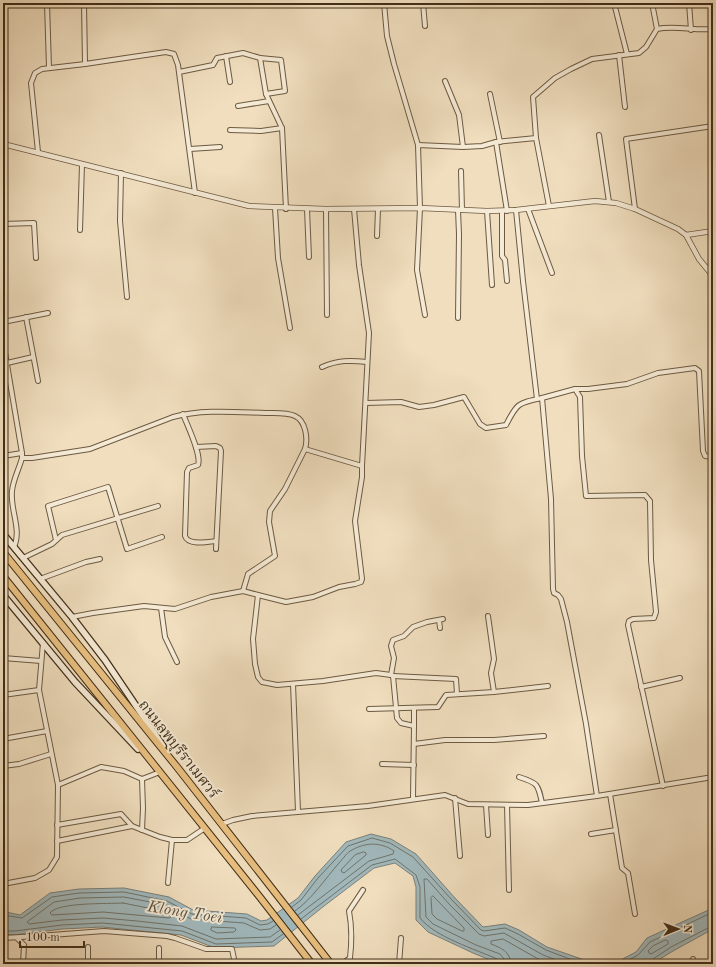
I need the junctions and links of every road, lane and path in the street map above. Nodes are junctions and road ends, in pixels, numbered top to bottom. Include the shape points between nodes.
1 (47, 3) edge
2 (84, 3) edge
3 (384, 3) edge
4 (423, 3) edge
5 (614, 3) edge
6 (652, 3) edge
7 (689, 3) edge
8 (424, 26) dead end
9 (657, 29) junction
10 (713, 29) edge
11 (691, 30) junction
12 (627, 54) junction
13 (619, 55) junction
14 (226, 56) junction
15 (260, 58) junction
16 (85, 64) junction
17 (49, 68) junction
18 (178, 72) junction
19 (445, 80) dead end
20 (230, 82) dead end
21 (266, 94) junction
22 (490, 94) dead end
23 (269, 101) junction
24 (238, 106) dead end
25 (625, 107) dead end
26 (713, 126) edge
27 (282, 128) junction
28 (230, 130) dead end
29 (600, 135) dead end
30 (536, 138) junction
31 (498, 142) junction
32 (3, 144) edge
33 (418, 145) junction
34 (463, 147) junction
35 (220, 148) dead end
36 (190, 149) junction
37 (38, 152) junction
38 (82, 164) junction
39 (462, 171) dead end
40 (121, 173) junction
41 (195, 192) junction
42 (609, 202) junction
43 (549, 206) junction
44 (275, 208) junction
45 (420, 208) junction
46 (286, 209) junction
47 (307, 209) junction
48 (354, 209) junction
49 (378, 209) junction
50 (528, 209) junction
51 (635, 209) junction
52 (326, 210) junction
53 (460, 210) junction
54 (516, 210) junction
55 (487, 211) junction
56 (504, 211) junction
57 (3, 224) edge
58 (80, 230) dead end
59 (713, 231) edge
60 (686, 235) junction
61 (377, 236) dead end
62 (309, 257) dead end
63 (36, 258) dead end
64 (552, 273) dead end
65 (713, 276) edge
66 (507, 280) dead end
67 (492, 285) dead end
68 (127, 297) dead end
69 (48, 313) dead end
70 (327, 315) dead end
71 (425, 315) dead end
72 (26, 317) junction
73 (458, 318) dead end
74 (3, 322) edge
75 (290, 328) dead end
76 (3, 341) edge
77 (33, 357) junction
78 (367, 362) junction
79 (7, 363) junction
80 (322, 367) dead end
81 (38, 381) dead end
82 (575, 389) junction
83 (542, 398) junction
84 (537, 399) junction
85 (366, 402) junction
86 (183, 414) junction
87 (196, 447) junction
88 (305, 449) junction
89 (22, 453) junction
90 (3, 456) edge
91 (713, 457) edge
92 (22, 458) junction
93 (362, 466) junction
94 (158, 506) dead end
95 (117, 519) junction
96 (3, 534) edge
97 (162, 537) dead end
98 (56, 540) junction
99 (216, 541) junction
100 (14, 547) junction
101 (216, 549) dead end
102 (3, 552) edge
103 (23, 558) junction
104 (100, 559) dead end
105 (3, 576) edge
106 (40, 579) junction
107 (243, 592) junction
108 (3, 595) edge
109 (258, 595) junction
110 (161, 608) junction
111 (488, 616) dead end
112 (72, 617) junction
113 (440, 628) dead end
114 (43, 643) junction
115 (3, 658) edge
116 (42, 661) junction
117 (176, 662) dead end
118 (392, 675) junction
119 (680, 678) dead end
120 (293, 684) junction
121 (548, 686) dead end
122 (641, 687) junction
123 (39, 690) junction
124 (494, 692) junction
125 (457, 694) junction
126 (3, 695) edge
127 (395, 707) junction
128 (414, 708) junction
129 (369, 709) dead end
130 (414, 726) junction
131 (47, 731) junction
132 (544, 736) dead end
133 (3, 739) edge
134 (414, 744) junction
135 (51, 754) junction
136 (382, 764) dead end
137 (414, 765) junction
138 (3, 766) edge
139 (177, 766) junction
140 (160, 772) junction
141 (713, 776) edge
142 (519, 777) dead end
143 (142, 779) junction
144 (58, 785) junction
145 (663, 786) junction
146 (610, 794) junction
147 (597, 796) junction
148 (455, 798) junction
149 (413, 799) junction
150 (542, 803) junction
151 (486, 805) junction
152 (507, 805) junction
153 (298, 811) junction
154 (222, 824) junction
155 (57, 825) junction
156 (132, 826) junction
157 (205, 828) junction
158 (142, 830) junction
159 (616, 830) junction
160 (591, 834) dead end
161 (488, 835) dead end
162 (172, 840) junction
163 (57, 841) junction
164 (460, 856) dead end
165 (168, 883) dead end
166 (3, 884) edge
167 (363, 890) dead end
168 (508, 890) dead end
169 (636, 914) dead end
170 (3, 938) edge
171 (17, 938) junction
172 (401, 938) dead end
173 (88, 947) dead end
174 (158, 948) dead end
175 (693, 959) dead end
176 (310, 962) edge
177 (23, 964) edge
178 (88, 964) edge
179 (159, 964) edge
180 (235, 964) edge
181 (331, 964) edge
182 (342, 964) edge
183 (399, 964) edge
184 (694, 964) edge

1 - 17 street
2 - 16 street
3 - 33 street via 387,36
4 - 8 street
5 - 12 street
6 - 9 street
7 - 11 street
9 - 11 street via 671,27
9 - 12 street via 639,54
10 - 11 street
12 - 13 street
13 - 25 street
13 - 30 street via 592,59 555,78 532,96
14 - 15 street via 243,53
14 - 18 street via 217,58 214,65
14 - 20 street
15 - 21 street
15 - 21 street via 280,60 285,91
16 - 17 street
16 - 18 street via 166,52 174,54
17 - 37 street via 35,73 31,83
18 - 36 street
19 - 34 street via 459,115
21 - 23 street
22 - 31 street
23 - 24 street
23 - 27 street
26 - 51 street via 626,138
27 - 28 street via 261,131
27 - 46 street
29 - 42 street
30 - 31 street
30 - 43 street
31 - 34 street
31 - 56 street
32 - 37 street
33 - 34 street
33 - 45 street
35 - 36 street
36 - 41 street
37 - 38 street
38 - 40 street
38 - 58 street
39 - 53 street
40 - 41 street
40 - 68 street via 120,221
41 - 44 street via 249,206
42 - 43 street
42 - 51 street
43 - 50 street
44 - 46 street
44 - 75 street via 278,258
45 - 49 street
45 - 53 street
45 - 71 street via 417,270
46 - 47 street
47 - 52 street
47 - 62 street
48 - 49 street
48 - 52 street
48 - 78 street via 369,332
49 - 61 street
50 - 54 street
50 - 64 street
51 - 60 street
52 - 70 street
53 - 55 street
53 - 73 street
54 - 56 street
54 - 84 street
55 - 56 street
55 - 67 street
56 - 66 street via 502,256 505,260
57 - 63 street via 34,223
59 - 60 street
60 - 65 street via 699,259
69 - 72 street
72 - 74 street
72 - 77 street
76 - 79 street
77 - 79 street
77 - 81 street
78 - 80 street via 352,360 334,362
78 - 85 street
79 - 89 street
82 - 83 street
82 - 91 street via 627,384 658,373 695,368 698,371 704,456
82 - 122 street via 580,397 586,496 645,496 650,501 651,560 656,612 654,618 633,619 629,621 628,626
83 - 84 street
83 - 147 street via 551,498 553,589 561,598 567,622
84 - 85 street via 520,404 506,425 486,428 480,424 464,397 419,407 401,402
85 - 93 street
86 - 87 street
86 - 88 street via 234,412 296,416 304,426 307,442
86 - 92 street via 90,449 38,458
87 - 99 street via 216,446 221,451
87 - 99 street via 200,462 187,472 184,536 188,542
88 - 93 street
88 - 107 street via 285,489 270,511 269,522 275,556 248,574
89 - 90 street
89 - 92 street
92 - 100 street via 12,492 18,540
93 - 109 street via 355,521 361,582 313,597 286,602
94 - 95 street
95 - 97 street via 127,548
95 - 98 street via 62,535
95 - 98 street via 108,487 48,506
96 - 100 main road
98 - 103 street
99 - 101 street
100 - 103 main road
102 - 139 main road, ถนนลพบุรีราเมศวร์
103 - 106 main road
104 - 106 street
105 - 140 main road, ถนนลพบุรีราเมศวร์
106 - 112 main road
107 - 109 street
107 - 110 street via 211,597 175,609
108 - 114 main road
109 - 120 street via 253,639 258,678 262,682 277,685
110 - 112 street via 144,606
110 - 117 street via 165,637
111 - 124 street via 494,659 491,673
112 - 139 main road via 105,660
113 - 118 street via 441,620 427,622 413,627 404,636 393,640
114 - 116 street
114 - 140 main road via 75,682
115 - 116 street
116 - 123 street
118 - 120 street via 376,674
118 - 125 street via 456,679
118 - 127 street
119 - 122 street
120 - 153 street
121 - 124 street
122 - 145 street
123 - 126 street
123 - 131 street
124 - 125 street
125 - 128 street via 446,695 438,707
127 - 128 street
127 - 129 street
127 - 130 street via 401,723
128 - 130 street
130 - 134 street
131 - 133 street
131 - 135 street
132 - 134 street via 445,740
134 - 137 street
135 - 138 street
135 - 144 street
136 - 137 street
137 - 149 street
139 - 154 main road, ถนนลพบุรีราเมศวร์
140 - 143 street
140 - 157 main road, ถนนลพบุรีราเมศวร์
141 - 145 street
142 - 150 street via 534,782
143 - 144 street via 101,767
143 - 158 street
144 - 155 street
145 - 146 street
146 - 147 street
146 - 159 street
147 - 150 street
148 - 149 street via 445,795
148 - 151 street via 468,804
148 - 164 street
149 - 153 street via 368,806
150 - 152 street
151 - 152 street
151 - 161 street
152 - 168 street
153 - 154 street via 252,816
154 - 181 main road, ถนนลพบุรีราเมศวร์
155 - 156 street via 121,814
155 - 163 street
156 - 158 street
156 - 163 street
157 - 162 street via 187,840
157 - 176 main road, ถนนลพบุรีราเมศวร์
158 - 162 street
159 - 160 street
159 - 169 street via 622,868 628,873
162 - 165 street
163 - 166 street via 57,857 49,870 35,878
167 - 182 street via 349,911 352,943 350,958
170 - 171 street
171 - 177 street via 24,945
171 - 180 street via 104,930 167,936 206,950 232,949
172 - 183 street
173 - 178 street
174 - 179 street
175 - 184 street

